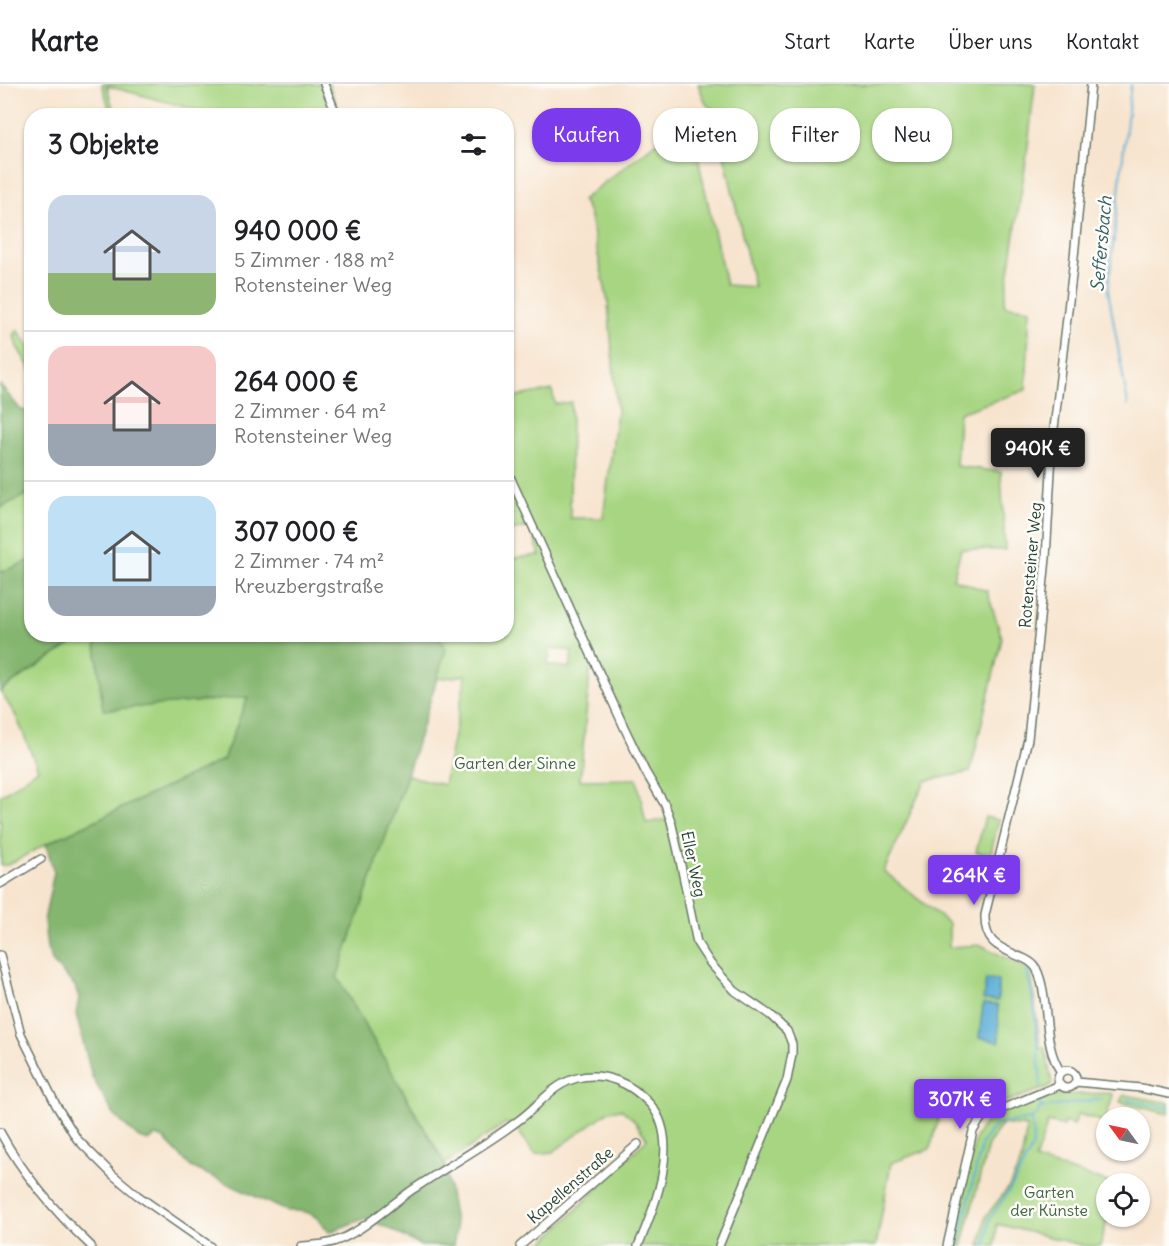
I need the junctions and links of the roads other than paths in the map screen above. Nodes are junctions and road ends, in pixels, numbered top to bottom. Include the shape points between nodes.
1 (324, 84) edge
2 (1091, 84) edge
3 (334, 108) edge
4 (514, 485) edge
5 (42, 859) dead end
6 (0, 884) edge
7 (0, 955) edge
8 (1061, 1072) junction
9 (1076, 1083) junction
10 (1060, 1085) junction
11 (1169, 1094) edge
12 (0, 1132) edge
13 (638, 1144) dead end
14 (91, 1246) edge
15 (210, 1246) edge
16 (301, 1246) edge
17 (520, 1246) edge
18 (638, 1246) edge
19 (720, 1246) edge
20 (947, 1246) edge

1 - 3 street
2 - 8 street, Rotensteiner Weg via 1053,437 1046,558 1028,739 988,897 985,926 988,937 998,947 1035,967 1054,1059
4 - 19 street, Eller Weg via 624,727 668,813 698,943 735,991 775,1019 787,1031 792,1044 788,1080
5 - 6 street
7 - 15 street via 21,1034 77,1139 137,1195
8 - 9 street via 1072,1071
8 - 10 street
9 - 10 street via 1068,1089
9 - 11 street
10 - 20 street via 977,1122
12 - 14 street via 29,1179
13 - 17 street, Kapellenstraße
16 - 18 street via 329,1244 350,1234 507,1129 559,1085 590,1076 627,1085 646,1099 661,1123 663,1169

